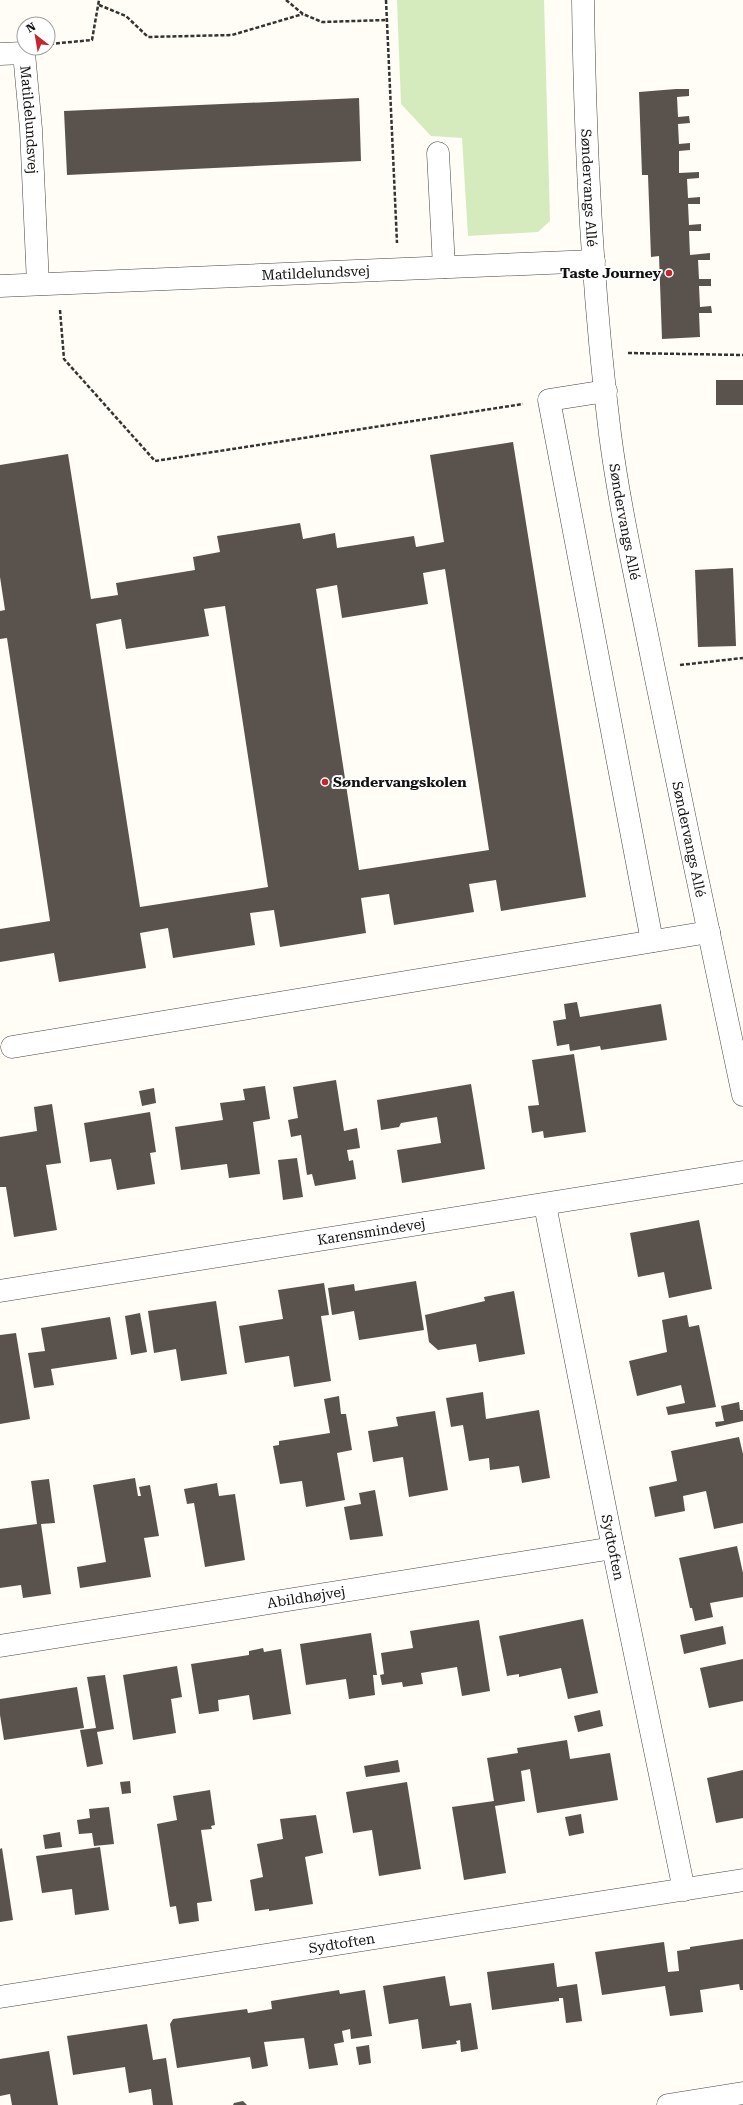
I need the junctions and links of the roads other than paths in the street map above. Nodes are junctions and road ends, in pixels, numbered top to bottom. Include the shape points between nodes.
1 (583, 0) edge
2 (0, 54) edge
3 (438, 153) dead end
4 (594, 261) junction
5 (444, 267) junction
6 (48, 284) junction
7 (0, 286) edge
8 (606, 391) junction
9 (709, 932) junction
10 (652, 941) junction
11 (737, 1033) edge
12 (12, 1047) dead end
13 (743, 1095) edge
14 (743, 1172) edge
15 (545, 1205) junction
16 (0, 1291) edge
17 (613, 1548) junction
18 (0, 1646) edge
19 (743, 1880) edge
20 (684, 1890) junction
21 (0, 1997) edge
22 (743, 2093) edge
23 (668, 2105) edge

1 - 4 street, Søndervangs Allé
2 - 6 street, Matildelundsvej via 24,52
3 - 5 street
4 - 5 street, Matildelundsvej
4 - 8 street, Søndervangs Allé
5 - 6 street, Matildelundsvej
6 - 7 street, Matildelundsvej
8 - 9 street, Søndervangs Allé via 613,450 654,668
8 - 10 street via 549,400
9 - 10 street
9 - 11 street, Søndervangs Allé
10 - 12 street
11 - 13 street, Søndervangs Allé
14 - 15 street, Karensmindevej
15 - 16 street, Karensmindevej
15 - 17 street, Sydtoften
17 - 18 street, Abildhøjvej
17 - 20 street, Sydtoften
19 - 20 street, Sydtoften
20 - 21 street, Sydtoften
22 - 23 street

